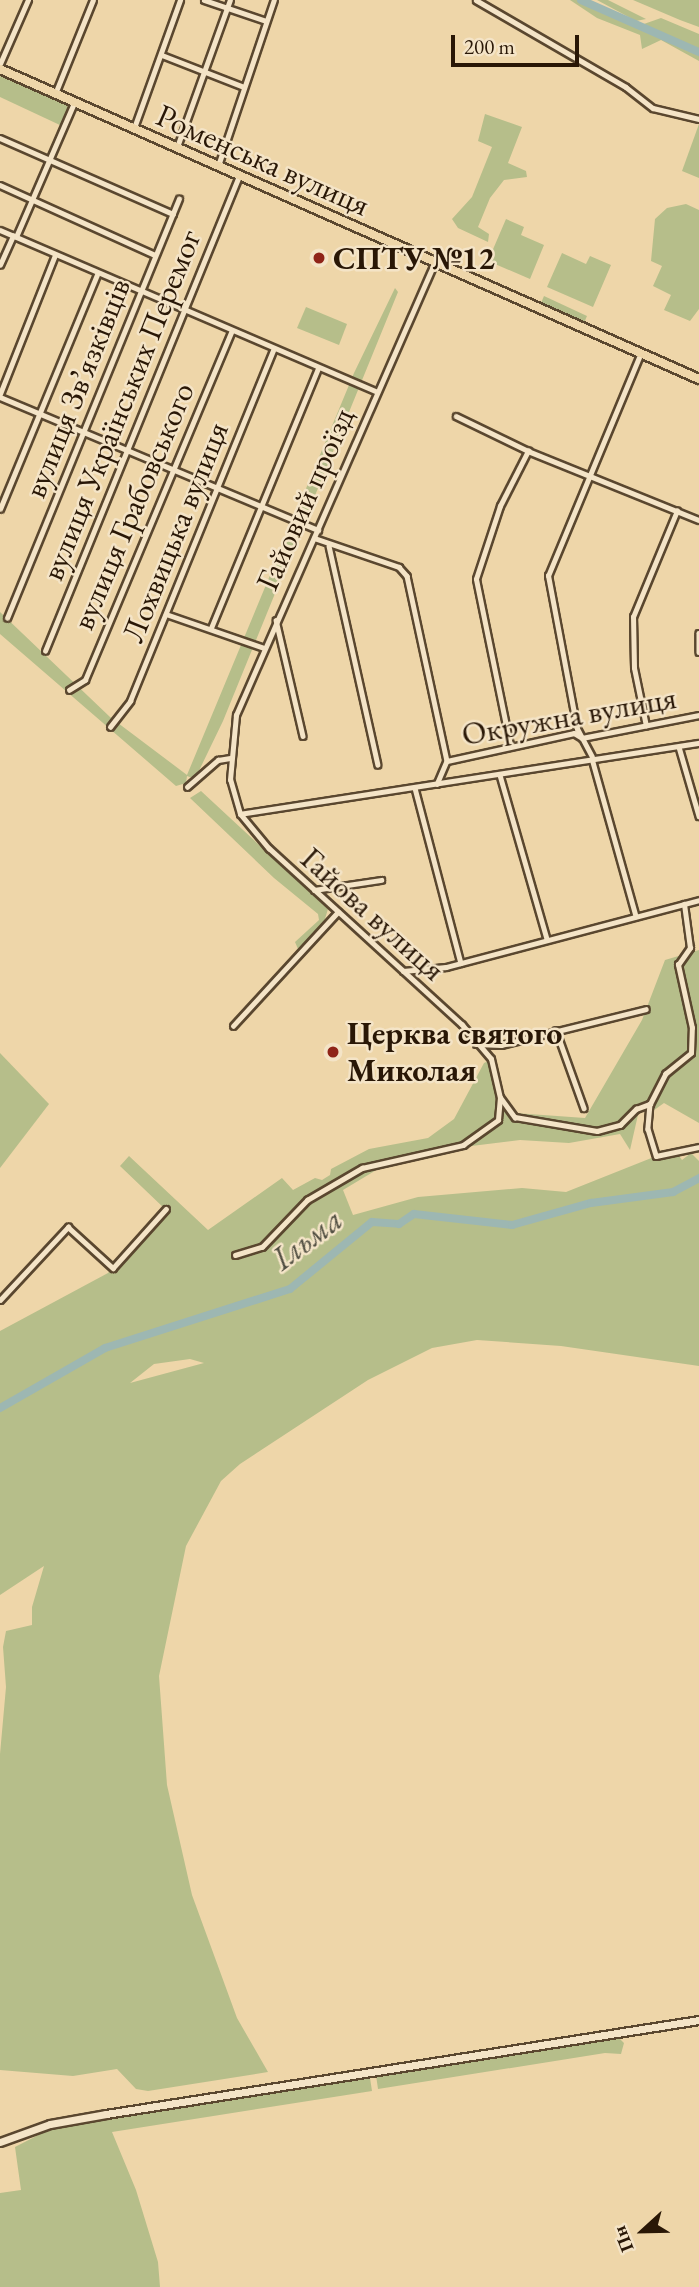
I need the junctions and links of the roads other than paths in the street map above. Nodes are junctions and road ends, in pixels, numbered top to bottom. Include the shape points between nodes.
1 (28, 0) edge
2 (93, 0) edge
3 (180, 0) edge
4 (204, 0) edge
5 (230, 0) edge
6 (274, 0) edge
7 (475, 0) edge
8 (228, 7) junction
9 (266, 21) junction
10 (162, 55) junction
11 (0, 66) edge
12 (205, 72) junction
13 (244, 87) junction
14 (55, 94) junction
15 (74, 103) junction
16 (699, 119) edge
17 (134, 129) junction
18 (0, 138) edge
19 (177, 148) junction
20 (49, 159) junction
21 (217, 166) junction
22 (239, 176) junction
23 (0, 185) edge
24 (179, 199) dead end
25 (31, 200) junction
26 (173, 214) junction
27 (0, 230) edge
28 (14, 236) junction
29 (55, 255) junction
30 (155, 255) junction
31 (434, 263) junction
32 (0, 265) edge
33 (97, 275) junction
34 (140, 293) junction
35 (186, 312) junction
36 (231, 332) junction
37 (274, 349) junction
38 (642, 353) junction
39 (318, 368) junction
40 (699, 379) edge
41 (376, 391) junction
42 (0, 395) edge
43 (40, 413) junction
44 (456, 416) dead end
45 (83, 432) junction
46 (128, 450) junction
47 (528, 451) junction
48 (173, 470) junction
49 (591, 474) junction
50 (216, 488) junction
51 (261, 508) junction
52 (0, 509) edge
53 (677, 511) junction
54 (699, 520) edge
55 (318, 530) junction
56 (314, 538) junction
57 (329, 545) junction
58 (166, 614) junction
59 (8, 618) dead end
60 (276, 619) junction
61 (211, 628) junction
62 (699, 633) edge
63 (264, 648) junction
64 (45, 650) dead end
65 (699, 652) edge
66 (69, 690) dead end
67 (699, 715) edge
68 (646, 726) junction
69 (110, 727) dead end
70 (303, 736) dead end
71 (582, 738) junction
72 (699, 743) edge
73 (510, 745) junction
74 (679, 747) junction
75 (230, 758) junction
76 (593, 759) junction
77 (447, 761) junction
78 (378, 765) dead end
79 (500, 775) junction
80 (437, 784) junction
81 (187, 787) dead end
82 (415, 788) junction
83 (240, 814) junction
84 (699, 816) edge
85 (381, 880) dead end
86 (313, 890) junction
87 (699, 900) edge
88 (684, 904) junction
89 (338, 912) junction
90 (636, 916) junction
91 (547, 939) junction
92 (461, 963) junction
93 (402, 971) junction
94 (646, 1009) dead end
95 (233, 1026) dead end
96 (556, 1030) junction
97 (476, 1044) junction
98 (500, 1098) junction
99 (650, 1104) junction
100 (584, 1108) dead end
101 (699, 1147) edge
102 (166, 1209) dead end
103 (235, 1255) dead end
104 (0, 1300) edge
105 (699, 2020) edge
106 (0, 2142) edge

1 - 11 street
2 - 14 street
3 - 10 street
4 - 8 street
5 - 8 street
6 - 9 street
7 - 16 street via 626,87 653,108
8 - 9 street
8 - 12 street
9 - 13 street
10 - 12 street
10 - 17 street
11 - 14 main road, Роменська вулиця
12 - 13 street
12 - 19 street
13 - 21 street
14 - 15 main road, Роменська вулиця
15 - 17 main road, Роменська вулиця
15 - 20 street
17 - 19 main road, Роменська вулиця
18 - 20 street
19 - 21 main road, Роменська вулиця
20 - 25 street
20 - 26 street
21 - 22 main road, Роменська вулиця
22 - 31 main road, Роменська вулиця
22 - 35 street, вулиця Українських Перемог
23 - 25 street
24 - 26 street, вулиця Звʼязківців
25 - 28 street
25 - 30 street
26 - 30 street, вулиця Звʼязківців
27 - 28 street
28 - 29 street
28 - 32 street
29 - 33 street
29 - 42 street
30 - 34 street, вулиця Звʼязківців
31 - 38 main road, Роменська вулиця
31 - 41 street, Гайовий проїзд
33 - 34 street
33 - 43 street
34 - 35 street
34 - 45 street, вулиця Звʼязківців
35 - 36 street
35 - 46 street, вулиця Українських Перемог
36 - 37 street
36 - 48 street, вулиця Грабовського
37 - 39 street
37 - 50 street, Лохвицька вулиця
38 - 40 main road, Роменська вулиця
38 - 49 street
39 - 41 street
39 - 51 street
41 - 55 street, Гайовий проїзд
42 - 43 street
43 - 45 street
43 - 52 street
44 - 47 street
45 - 46 street
45 - 59 street, вулиця Звʼязківців
46 - 48 street
46 - 64 street, вулиця Українських Перемог
47 - 49 street
47 - 73 street via 496,515 476,579
48 - 50 street
48 - 66 street, вулиця Грабовського via 85,680
49 - 53 street
49 - 71 street via 547,583
50 - 51 street
50 - 58 street, Лохвицька вулиця
51 - 55 street
51 - 61 street
53 - 54 street
53 - 68 street via 633,617 633,658
55 - 56 street, Гайовий проїзд
56 - 57 street
56 - 60 street, Гайовий проїзд
57 - 77 street via 389,564 407,576
57 - 78 street
58 - 61 street
58 - 69 street, Лохвицька вулиця via 130,701
60 - 63 street, Гайовий проїзд
60 - 70 street
61 - 63 street
62 - 65 street
63 - 75 street, Гайовий проїзд via 236,715
67 - 68 street, Окружна вулиця
68 - 71 street, Окружна вулиця
71 - 73 street, Окружна вулиця via 574,733
71 - 76 street
72 - 74 street
73 - 77 street, Окружна вулиця
74 - 76 street
74 - 84 street
75 - 81 street via 218,760
75 - 83 street, Гайова вулиця via 230,780
76 - 79 street
76 - 90 street
77 - 80 street
79 - 80 street
79 - 91 street
80 - 82 street
82 - 83 street
82 - 92 street
83 - 86 street, Гайова вулиця via 281,862
85 - 86 street
86 - 89 street, Гайова вулиця
87 - 88 street
88 - 90 street
88 - 99 street via 690,948 678,965 692,1028 691,1053 665,1074
89 - 93 street, Гайова вулиця
89 - 95 street
90 - 91 street
91 - 92 street
92 - 93 street
93 - 97 street, Гайова вулиця
94 - 96 street
96 - 97 street via 501,1045
96 - 100 street
97 - 98 street, Гайова вулиця via 491,1059
98 - 99 street via 515,1117 597,1131 620,1125 640,1106
98 - 103 street via 495,1124 463,1144 362,1168 307,1200 262,1247
99 - 101 street via 648,1129 656,1156
102 - 104 street via 113,1268 68,1227
105 - 106 street via 99,2115 50,2124

